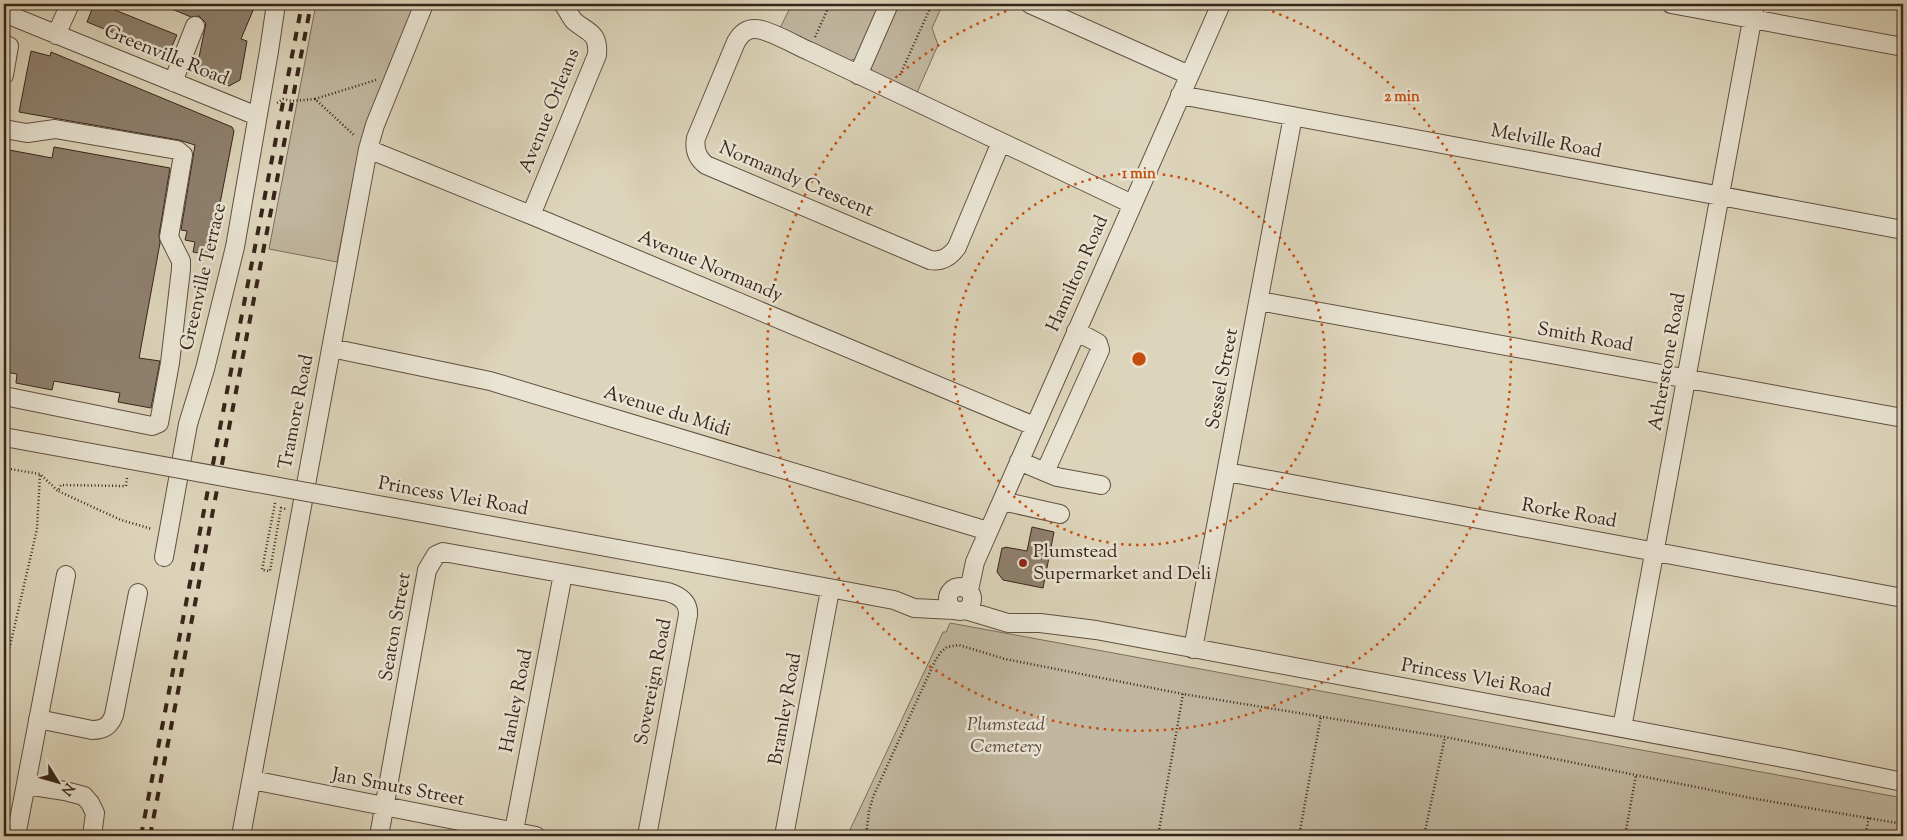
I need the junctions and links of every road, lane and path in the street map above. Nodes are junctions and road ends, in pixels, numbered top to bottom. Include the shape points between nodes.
1 (70, 4) edge
2 (424, 4) edge
3 (563, 4) edge
4 (830, 4) edge
5 (889, 4) edge
6 (932, 4) edge
7 (1030, 4) edge
8 (1221, 4) edge
9 (1671, 4) edge
10 (272, 5) edge
11 (1753, 11) edge
12 (11, 16) edge
13 (194, 26) dead end
14 (56, 35) junction
15 (6, 46) edge
16 (1903, 47) edge
17 (809, 51) junction
18 (4, 74) edge
19 (396, 74) junction
20 (1189, 74) junction
21 (858, 75) junction
22 (172, 82) junction
23 (892, 91) junction
24 (1180, 95) junction
25 (315, 99) junction
26 (257, 116) junction
27 (1293, 116) junction
28 (4, 129) edge
29 (1001, 142) junction
30 (368, 149) junction
31 (1720, 196) junction
32 (1132, 204) junction
33 (531, 215) junction
34 (1903, 230) edge
35 (1259, 301) junction
36 (1076, 331) junction
37 (331, 348) junction
38 (1686, 378) junction
39 (4, 396) edge
40 (1903, 418) edge
41 (1034, 426) junction
42 (4, 437) edge
43 (1019, 461) junction
44 (4, 468) edge
45 (1046, 472) junction
46 (1227, 472) junction
47 (40, 474) junction
48 (127, 478) dead end
49 (1101, 485) dead end
50 (58, 491) junction
51 (1002, 501) junction
52 (275, 504) dead end
53 (280, 514) dead end
54 (1060, 514) dead end
55 (988, 531) junction
56 (168, 534) junction
57 (1654, 552) junction
58 (164, 557) dead end
59 (563, 574) junction
60 (66, 575) dead end
61 (830, 590) junction
62 (138, 593) dead end
63 (961, 597) junction
64 (1903, 598) edge
65 (1193, 649) junction
66 (4, 672) edge
67 (1183, 694) junction
68 (1321, 716) junction
69 (38, 719) junction
70 (1622, 728) junction
71 (1445, 737) junction
72 (1636, 775) junction
73 (252, 780) junction
74 (1903, 782) edge
75 (26, 784) junction
76 (385, 806) junction
77 (1869, 818) junction
78 (1903, 824) edge
79 (513, 834) edge
80 (16, 836) edge
81 (92, 836) edge
82 (241, 836) edge
83 (380, 836) edge
84 (536, 836) edge
85 (647, 836) edge
86 (784, 836) edge
87 (866, 836) edge
88 (1158, 836) edge
89 (1299, 836) edge
90 (1424, 836) edge
91 (1625, 836) edge
92 (1865, 836) edge

1 - 14 street
2 - 19 street, Tramore Road
3 - 33 street, Avenue Orleans via 574,20 593,35 597,55
4 - 17 path
5 - 21 street
6 - 23 path
7 - 20 street
8 - 20 street, Hamilton Road
9 - 11 street
10 - 26 street, Greenville Terrace via 269,51
11 - 16 street
11 - 31 street, Atherstone Road
12 - 14 street, Greenville Road
12 - 15 street
13 - 22 street
14 - 22 street, Greenville Road
15 - 18 street
17 - 21 street, Normandy Crescent
17 - 29 street, Normandy Crescent via 760,29 748,30 739,37 696,138 695,149 702,162 936,261 947,258 957,247
19 - 25 path
19 - 30 street, Tramore Road
20 - 24 street, Hamilton Road
21 - 23 street, Normandy Crescent
22 - 26 street, Greenville Road
23 - 29 street, Normandy Crescent
24 - 27 street, Melville Road
24 - 32 street, Hamilton Road
25 - 26 path via 283,99
25 - 30 path
26 - 56 street, Greenville Terrace via 234,247 205,369 188,424
27 - 31 street, Melville Road
27 - 35 street, Sessel Street
28 - 39 street via 27,133 55,129 177,150 183,155 169,237 182,269 159,423 152,426
29 - 32 street, Normandy Crescent
30 - 33 street, Avenue Normandy
30 - 37 street, Tramore Road
31 - 34 street, Melville Road
31 - 38 street, Atherstone Road
32 - 36 street, Hamilton Road
33 - 41 street, Avenue Normandy
35 - 38 street, Smith Road
35 - 46 street, Sessel Street
36 - 41 street, Hamilton Road
36 - 45 street via 1096,341 1100,348
37 - 55 street, Avenue du Midi via 490,381
37 - 73 street, Tramore Road
38 - 40 street, Smith Road
38 - 57 street, Atherstone Road
41 - 43 street, Hamilton Road
42 - 61 street, Princess Vlei Road, bridge
43 - 45 street
43 - 51 street, Hamilton Road
44 - 47 path
45 - 49 street
46 - 57 street, Rorke Road
46 - 65 street, Sessel Street
47 - 50 path
47 - 66 path via 37,529
48 - 50 path via 126,486 61,485
50 - 56 path via 121,520
51 - 54 street
51 - 55 street, Hamilton Road
52 - 53 path via 262,570 270,571
55 - 63 street, Hamilton Road
56 - 58 street, Greenville Terrace
57 - 64 street, Rorke Road
57 - 70 street, Atherstone Road
59 - 76 street, Seaton Street via 451,553 436,555 427,570
59 - 79 street, Hanley Road
59 - 85 street, Sovereign Road via 668,592 684,600 689,607
60 - 69 street
61 - 63 street, Princess Vlei Road via 894,600
61 - 86 street, Bramley Road
62 - 69 street via 112,722 100,730 92,730
63 - 65 street, Princess Vlei Road via 1008,623 1040,623 1096,630
65 - 70 street, Princess Vlei Road
67 - 68 path
67 - 87 path via 998,657 959,645 947,647 935,661 874,797
67 - 88 path
68 - 71 path
68 - 89 path
69 - 75 street
70 - 74 street, Princess Vlei Road
71 - 72 path
71 - 90 path
72 - 77 path
72 - 91 path
73 - 76 street, Jan Smuts Street
73 - 82 street, Tramore Road
75 - 80 street
75 - 81 street via 84,796 95,813
76 - 79 street, Jan Smuts Street
76 - 83 street, Seaton Street
77 - 78 path
77 - 92 path
79 - 84 street, Jan Smuts Street

